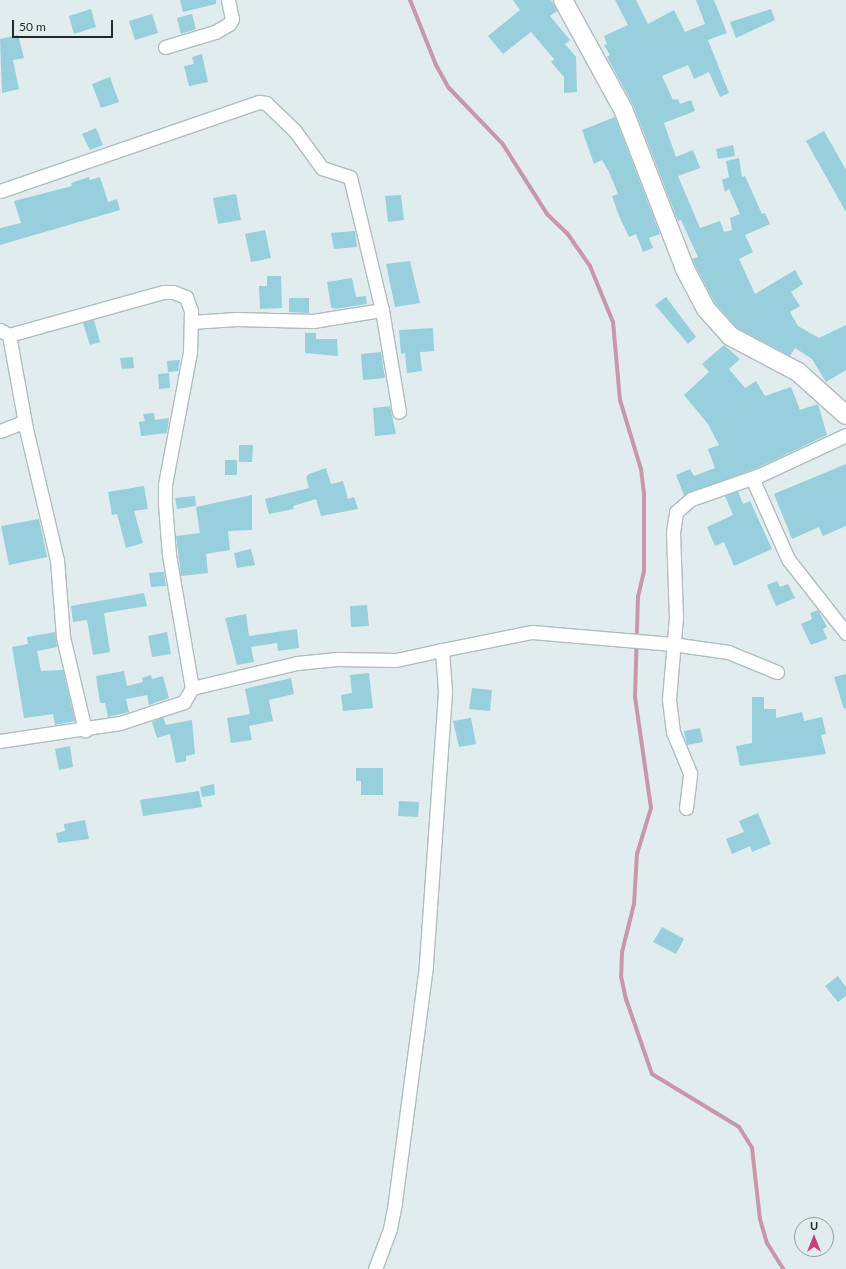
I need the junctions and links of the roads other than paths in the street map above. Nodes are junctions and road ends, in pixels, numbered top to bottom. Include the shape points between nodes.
1 (228, 0) edge
2 (563, 0) edge
3 (165, 47) dead end
4 (0, 191) edge
5 (382, 310) junction
6 (191, 322) junction
7 (5, 332) edge
8 (398, 412) dead end
9 (846, 415) edge
10 (24, 422) junction
11 (0, 431) edge
12 (846, 435) edge
13 (752, 478) junction
14 (846, 633) edge
15 (672, 644) junction
16 (442, 650) junction
17 (777, 672) dead end
18 (192, 688) junction
19 (85, 730) junction
20 (0, 741) edge
21 (686, 808) dead end
22 (375, 1269) edge

1 - 3 street via 232,19 229,24 215,32
2 - 9 street via 623,109 685,269 706,309 730,336 798,372
4 - 5 street via 259,102 266,103 296,131 322,168 350,177
5 - 6 street via 313,321 236,319
5 - 8 street
6 - 7 street via 186,297 173,292
6 - 18 street via 187,374 165,484 165,504 169,555
7 - 10 street
10 - 11 street
10 - 19 street via 57,560 63,636
12 - 13 street
13 - 14 street via 788,559
13 - 15 street via 691,499 676,512 673,532 677,605
15 - 16 street via 532,632
15 - 17 street via 728,652
15 - 21 street via 670,720 690,773
16 - 18 street via 396,660 337,658 297,663
16 - 22 street via 445,692 426,966 395,1203 390,1229
18 - 19 street via 184,702 120,723
19 - 20 street

